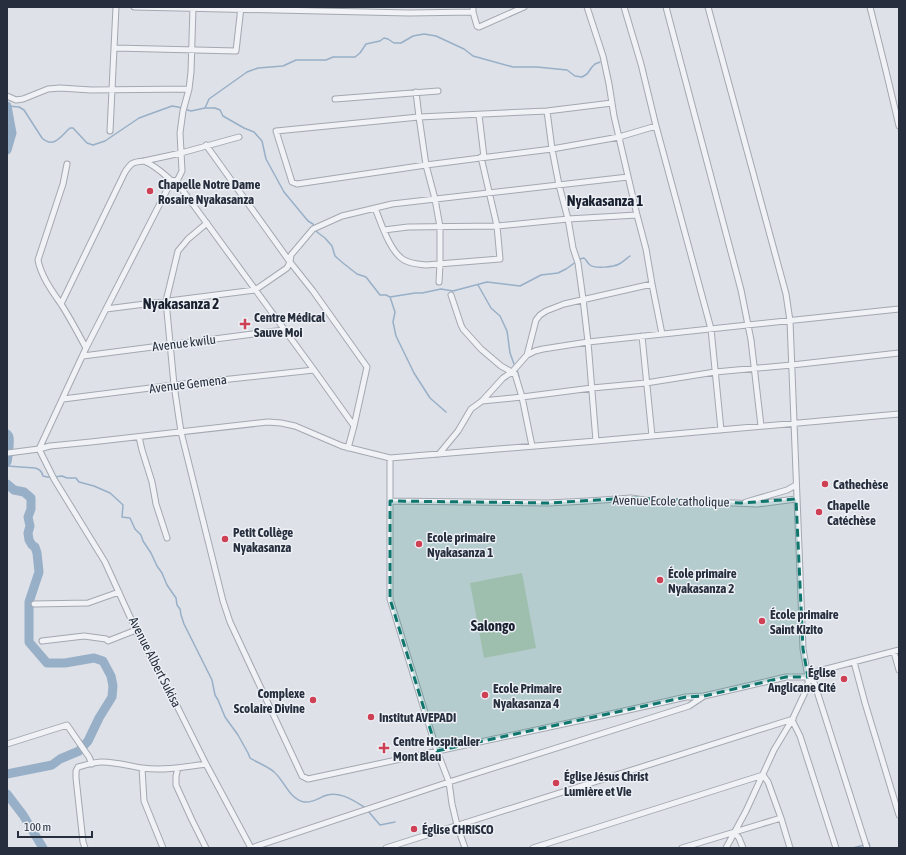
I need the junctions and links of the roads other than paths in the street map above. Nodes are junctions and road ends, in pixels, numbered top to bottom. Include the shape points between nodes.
1 (116, 7) edge
2 (134, 7) edge
3 (409, 7) edge
4 (524, 7) edge
5 (587, 7) edge
6 (624, 7) edge
7 (666, 7) edge
8 (708, 7) edge
9 (870, 7) edge
10 (193, 8) edge
11 (241, 8) edge
12 (342, 9) edge
13 (473, 10) edge
14 (409, 13) junction
15 (115, 48) junction
16 (192, 50) junction
17 (189, 89) junction
18 (112, 90) junction
19 (438, 91) dead end
20 (416, 92) junction
21 (7, 96) edge
22 (335, 99) dead end
23 (612, 103) junction
24 (547, 111) junction
25 (479, 115) junction
26 (419, 117) junction
27 (656, 126) junction
28 (899, 126) edge
29 (110, 130) dead end
30 (239, 137) dead end
31 (619, 137) junction
32 (206, 145) junction
33 (552, 149) junction
34 (181, 153) junction
35 (482, 157) junction
36 (144, 161) junction
37 (67, 164) dead end
38 (426, 165) junction
39 (628, 177) junction
40 (171, 182) junction
41 (560, 185) junction
42 (489, 193) junction
43 (435, 199) junction
44 (375, 208) junction
45 (637, 214) junction
46 (568, 219) junction
47 (207, 223) junction
48 (497, 226) junction
49 (440, 228) junction
50 (384, 230) junction
51 (290, 262) junction
52 (440, 264) junction
53 (439, 282) dead end
54 (652, 284) junction
55 (255, 290) junction
56 (451, 296) dead end
57 (584, 299) junction
58 (166, 301) junction
59 (61, 304) junction
60 (106, 309) junction
61 (899, 309) edge
62 (790, 321) junction
63 (748, 325) junction
64 (711, 329) junction
65 (284, 330) junction
66 (662, 334) junction
67 (642, 336) junction
68 (588, 342) junction
69 (170, 345) junction
70 (86, 348) junction
71 (899, 353) edge
72 (527, 355) junction
73 (83, 356) junction
74 (792, 365) junction
75 (754, 368) junction
76 (314, 370) junction
77 (512, 372) junction
78 (715, 372) junction
79 (646, 382) junction
80 (174, 385) junction
81 (592, 388) junction
82 (522, 397) junction
83 (62, 399) junction
84 (482, 401) junction
85 (899, 414) edge
86 (794, 424) junction
87 (354, 426) junction
88 (761, 426) junction
89 (722, 430) junction
90 (180, 432) junction
91 (652, 436) junction
92 (139, 437) junction
93 (596, 441) junction
94 (532, 446) junction
95 (348, 448) junction
96 (39, 449) junction
97 (8, 453) edge
98 (439, 454) junction
99 (390, 458) junction
100 (796, 485) junction
101 (796, 499) junction
102 (390, 501) junction
103 (741, 503) junction
104 (167, 538) dead end
105 (119, 592) junction
106 (34, 604) dead end
107 (136, 630) junction
108 (42, 641) dead end
109 (896, 651) edge
110 (854, 662) junction
111 (899, 670) edge
112 (808, 677) junction
113 (704, 696) junction
114 (792, 720) junction
115 (7, 744) edge
116 (437, 751) junction
117 (92, 764) junction
118 (206, 764) junction
119 (142, 768) junction
120 (178, 768) junction
121 (763, 775) junction
122 (449, 782) junction
123 (899, 815) edge
124 (781, 818) junction
125 (458, 825) junction
126 (734, 832) junction
127 (85, 848) edge
128 (163, 848) edge
129 (206, 848) edge
130 (251, 848) edge
131 (386, 848) edge
132 (465, 848) edge
133 (532, 848) edge
134 (682, 848) edge
135 (726, 848) edge
136 (743, 848) edge
137 (790, 848) edge
138 (836, 848) edge
139 (867, 848) edge

1 - 15 street
2 - 10 street
3 - 14 street
4 - 13 street via 479,27
5 - 23 street via 602,56
6 - 27 street
7 - 63 street
8 - 62 street via 786,294
9 - 28 street
10 - 11 street
10 - 16 street
11 - 12 street
11 - 16 street via 236,51
12 - 14 street
13 - 14 street
15 - 16 street
15 - 18 street
16 - 17 street
17 - 18 street
17 - 34 street via 183,109
18 - 21 street via 53,88 23,99 16,100
18 - 29 street
19 - 20 street
20 - 22 street
20 - 26 street
23 - 24 street
23 - 31 street
24 - 25 street
24 - 33 street
25 - 26 street
25 - 35 street
26 - 38 street
26 - 38 street via 276,131 292,182 297,184
27 - 31 street
27 - 64 street
30 - 32 street
31 - 33 street
31 - 39 street
32 - 34 street
32 - 51 street
33 - 35 street
33 - 41 street
34 - 36 street
34 - 40 street via 182,171 178,179
35 - 38 street
35 - 42 street
36 - 40 street via 166,175
36 - 59 street via 131,164 125,172
37 - 59 street via 38,260 50,290
38 - 43 street
39 - 41 street
39 - 45 street
40 - 47 street via 181,188
40 - 60 street
41 - 42 street
41 - 46 street
42 - 43 street
42 - 48 street
43 - 44 street
43 - 49 street
44 - 50 street
44 - 51 street via 342,216 315,228 291,255
45 - 46 street
45 - 54 street
46 - 48 street
46 - 57 street
47 - 55 street
47 - 58 street via 178,251
48 - 49 street
48 - 52 street via 500,259
49 - 50 street via 408,227
49 - 52 street
50 - 52 street via 394,251 404,261 426,265
51 - 55 street via 287,268
51 - 87 street via 367,367
52 - 53 street
54 - 57 street
54 - 66 street
55 - 58 street
55 - 65 street
56 - 77 street via 463,329 481,349
57 - 68 street
57 - 72 street via 564,304 540,315 535,323
58 - 60 street
58 - 69 street
59 - 70 street
60 - 70 street
61 - 62 street
62 - 63 street
62 - 74 street
63 - 64 street
63 - 75 street
64 - 66 street
64 - 78 street
65 - 69 street, Avenue kwilu
65 - 76 street
66 - 67 street
67 - 68 street
67 - 79 street
68 - 72 street via 543,348
68 - 81 street
69 - 73 street, Avenue kwilu
69 - 80 street
70 - 73 street
71 - 74 street
72 - 77 street
73 - 83 street
74 - 75 street
74 - 86 street
75 - 78 street
75 - 88 street
76 - 80 street, Avenue Gemena
76 - 87 street
77 - 82 street via 515,374
77 - 84 street
78 - 79 street
78 - 89 street
79 - 81 street
79 - 91 street
80 - 83 street, Avenue Gemena
80 - 90 street
81 - 82 street
81 - 93 street
82 - 84 street
82 - 94 street
83 - 96 street
84 - 98 street via 471,409
85 - 86 street
86 - 88 street
86 - 100 street
87 - 95 street
88 - 89 street
89 - 91 street
90 - 92 street
90 - 95 street via 268,422 281,423 295,426
90 - 116 street via 223,601 233,629 302,776 308,779
91 - 93 street
92 - 96 street
92 - 104 street
93 - 94 street
94 - 98 street
95 - 99 street
96 - 97 street
96 - 105 street, Avenue Albert Sukisa via 53,477 105,562
98 - 99 street
99 - 102 street
100 - 101 street
100 - 103 street
101 - 103 street, Avenue Ecole catholique via 757,504
101 - 112 street via 803,649
102 - 103 street, Avenue Ecole catholique via 548,503 631,498 652,501
102 - 116 street via 390,599
105 - 106 street via 88,602
105 - 107 street, Avenue Albert Sukisa
107 - 108 street via 108,641 84,636
107 - 118 street, Avenue Albert Sukisa
109 - 110 street
109 - 111 street
110 - 112 street via 815,672
110 - 123 street
112 - 113 street via 786,677
112 - 114 street via 808,686
112 - 139 street via 814,682
113 - 116 street via 686,697
113 - 122 street via 689,706
114 - 121 street
114 - 125 street
114 - 138 street via 800,736
115 - 117 street via 67,726
116 - 122 street
117 - 119 street via 103,762
117 - 127 street via 78,767 76,771
118 - 120 street
118 - 130 street, Avenue Albert Sukisa
119 - 120 street
119 - 128 street via 144,801
120 - 129 street via 176,785
121 - 124 street
121 - 126 street
121 - 133 street
122 - 125 street
122 - 130 street
124 - 126 street
124 - 137 street
125 - 131 street
125 - 132 street
126 - 134 street
126 - 135 street
126 - 136 street

